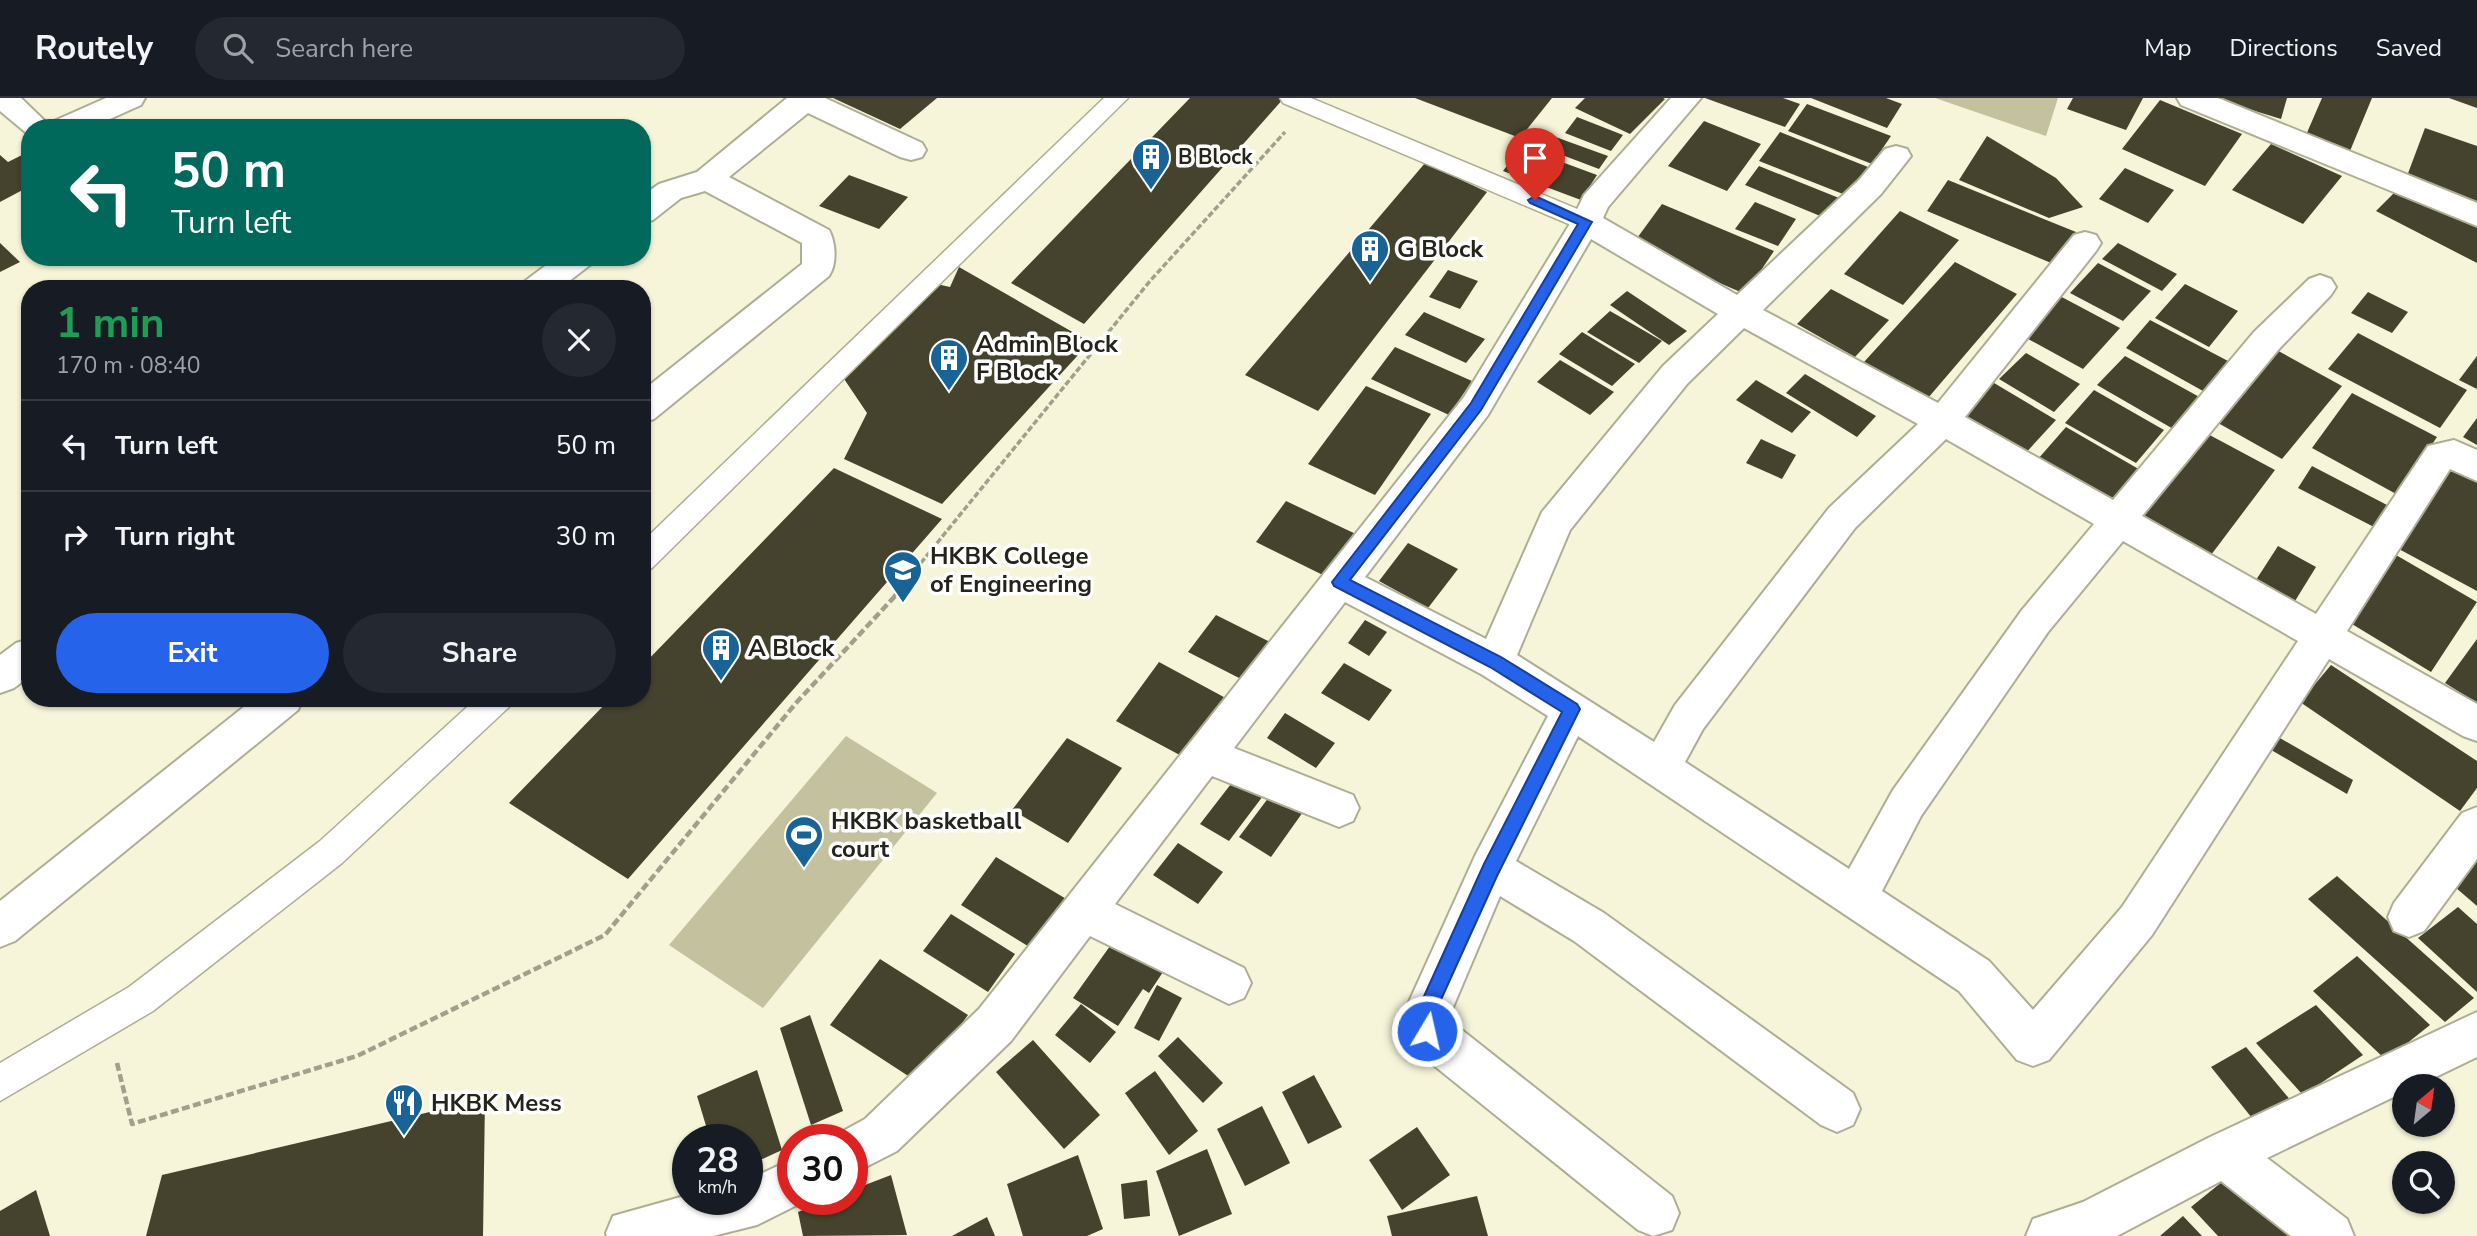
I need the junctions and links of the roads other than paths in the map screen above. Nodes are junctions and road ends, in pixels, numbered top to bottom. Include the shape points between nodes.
1 (131, 98) edge
2 (1116, 98) edge
3 (1291, 98) edge
4 (1687, 98) edge
5 (2191, 98) edge
6 (803, 99) edge
7 (110, 119) edge
8 (911, 150) dead end
9 (1896, 156) dead end
10 (708, 179) junction
11 (651, 205) edge
12 (2477, 215) edge
13 (1586, 222) junction
14 (2085, 243) dead end
15 (567, 266) edge
16 (548, 280) edge
17 (2320, 287) dead end
18 (1742, 313) junction
19 (651, 403) edge
20 (1943, 421) junction
21 (2477, 467) edge
22 (2118, 521) junction
23 (651, 551) edge
24 (1340, 582) junction
25 (2322, 636) junction
26 (21, 661) edge
27 (1495, 662) junction
28 (0, 676) edge
29 (273, 707) edge
30 (488, 707) edge
31 (1572, 709) junction
32 (2477, 724) edge
33 (1205, 755) junction
34 (1661, 768) junction
35 (1339, 807) dead end
36 (2477, 826) edge
37 (1490, 870) junction
38 (1856, 898) junction
39 (1084, 911) junction
40 (2409, 917) dead end
41 (0, 927) edge
42 (1229, 983) dead end
43 (2477, 1034) edge
44 (0, 1083) edge
45 (1837, 1109) dead end
46 (868, 1142) edge
47 (2224, 1154) junction
48 (777, 1190) edge
49 (1655, 1213) dead end
50 (2081, 1232) edge
51 (630, 1233) dead end
52 (2330, 1236) edge

1 - 7 street
2 - 23 lane
3 - 13 lane
4 - 13 street via 1595,202
5 - 12 street
6 - 8 street
6 - 10 street
9 - 18 street
10 - 11 street via 670,191
10 - 19 street via 818,239 818,268
13 - 18 street
13 - 24 street via 1476,407
14 - 20 street
15 - 16 street
17 - 22 street via 2266,341
18 - 20 street
18 - 27 street via 1675,375 1555,522
20 - 22 street
20 - 34 street via 1842,518 1689,717
21 - 25 street via 2454,454 2440,456
22 - 25 street
22 - 38 street via 2035,621 1907,803
24 - 27 street
24 - 33 street
25 - 32 street
25 - 38 street via 2137,921 2033,1044 1974,976
26 - 28 street
27 - 31 street
29 - 41 street
30 - 44 lane via 331,852 141,999
31 - 34 street
31 - 37 street
33 - 35 street
33 - 39 street
34 - 38 street
36 - 40 street
37 - 45 street via 1589,927
37 - 49 street via 1425,1014 1427,1031
39 - 42 street
39 - 46 street via 995,1025 881,1135
43 - 47 street
47 - 50 street
47 - 52 street
48 - 51 street via 757,1201

